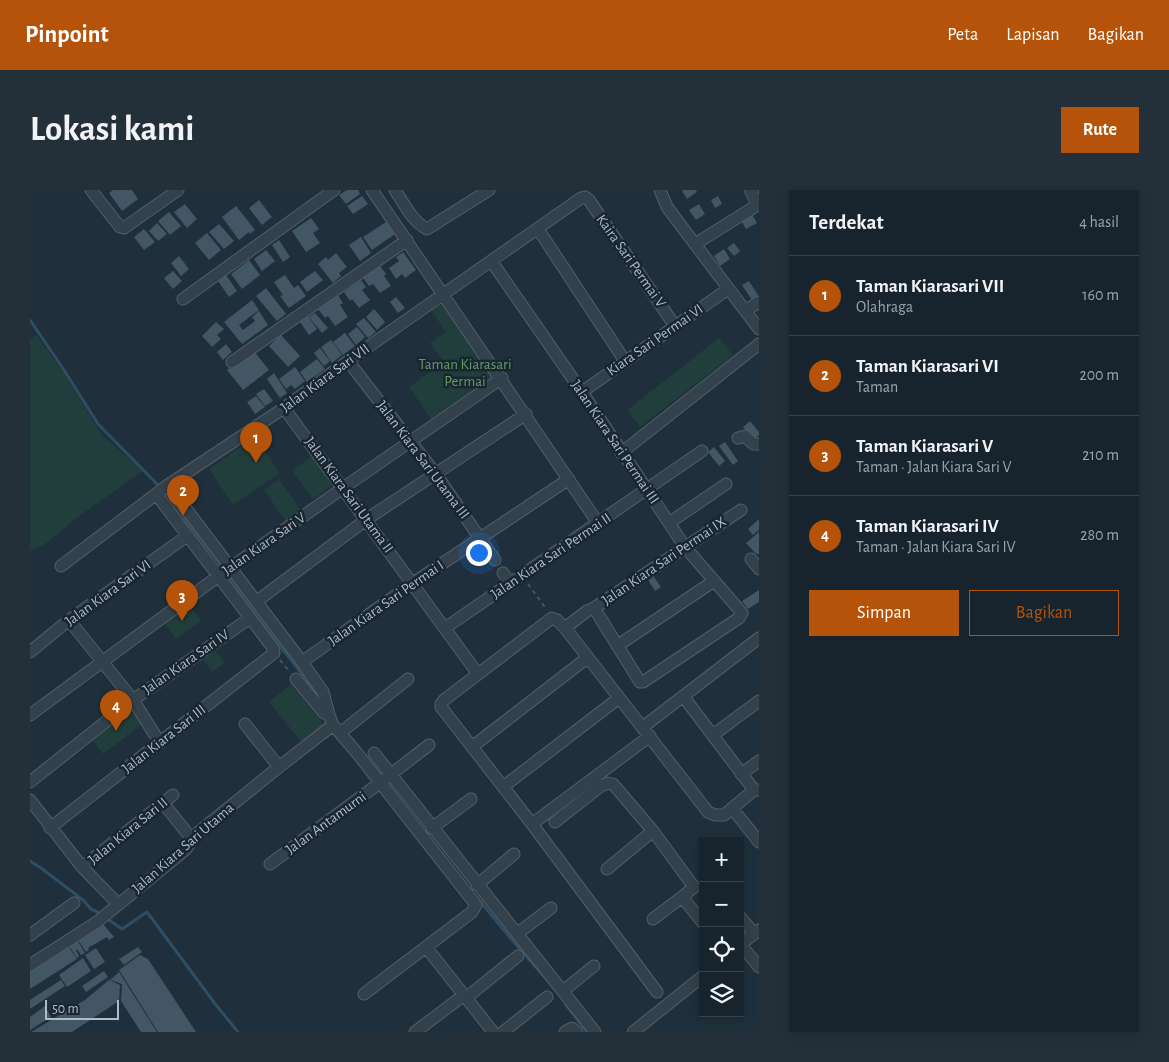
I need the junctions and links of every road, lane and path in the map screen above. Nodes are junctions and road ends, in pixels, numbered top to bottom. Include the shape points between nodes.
1 (90, 190) edge
2 (178, 190) edge
3 (334, 190) edge
4 (372, 190) edge
5 (489, 190) edge
6 (660, 190) edge
7 (753, 190) edge
8 (398, 195) edge
9 (585, 197) joint
10 (408, 210) junction
11 (390, 215) junction
12 (538, 229) junction
13 (407, 240) junction
14 (694, 244) junction
15 (492, 262) junction
16 (728, 289) junction
17 (444, 294) junction
18 (183, 299) dead end
19 (759, 302) edge
20 (745, 311) junction
21 (675, 326) junction
22 (759, 329) edge
23 (759, 344) edge
24 (348, 361) junction
25 (625, 361) junction
26 (232, 362) dead end
27 (502, 378) junction
28 (582, 392) junction
29 (284, 408) junction
30 (526, 414) junction
31 (738, 438) dead end
32 (411, 442) junction
33 (759, 444) edge
34 (702, 451) dead end
35 (621, 453) junction
36 (436, 474) junction
37 (569, 479) junction
38 (726, 484) dead end
39 (342, 488) junction
40 (162, 489) junction
41 (647, 490) junction
42 (741, 510) dead end
43 (367, 519) junction
44 (598, 523) junction
45 (669, 523) junction
46 (187, 536) junction
47 (481, 537) junction
48 (686, 547) junction
49 (751, 559) dead end
50 (495, 560) dead end
51 (61, 566) dead end
52 (759, 570) edge
53 (225, 572) junction
54 (503, 573) dead end
55 (522, 576) junction
56 (714, 581) junction
57 (413, 583) junction
58 (511, 584) junction
59 (257, 602) junction
60 (590, 610) junction
61 (250, 618) junction
62 (552, 618) junction
63 (69, 620) junction
64 (445, 628) junction
65 (565, 628) junction
66 (759, 638) edge
67 (617, 646) junction
68 (273, 651) junction
69 (30, 652) edge
70 (587, 658) junction
71 (102, 662) junction
72 (302, 662) junction
73 (478, 674) junction
74 (296, 679) joint
75 (408, 679) dead end
76 (683, 696) junction
77 (619, 698) junction
78 (133, 700) junction
79 (759, 701) edge
80 (30, 715) edge
81 (331, 716) junction
82 (245, 724) dead end
83 (647, 731) junction
84 (713, 735) junction
85 (160, 744) junction
86 (429, 744) dead end
87 (472, 747) junction
88 (374, 753) dead end
89 (759, 761) edge
90 (279, 767) junction
91 (742, 774) junction
92 (384, 780) junction
93 (30, 782) edge
94 (503, 787) junction
95 (756, 790) edge
96 (173, 795) dead end
97 (471, 799) dead end
98 (30, 800) edge
99 (163, 803) junction
100 (732, 808) junction
101 (555, 822) dead end
102 (532, 824) junction
103 (50, 828) junction
104 (432, 828) junction
105 (653, 831) junction
106 (191, 838) junction
107 (759, 842) edge
108 (514, 854) dead end
109 (270, 864) dead end
110 (82, 867) junction
111 (607, 868) dead end
112 (698, 883) edge
113 (477, 885) junction
114 (682, 897) junction
115 (74, 902) dead end
116 (118, 904) junction
117 (551, 908) dead end
118 (699, 918) edge
119 (653, 919) dead end
120 (744, 920) edge
121 (757, 931) edge
122 (518, 934) junction
123 (30, 935) edge
124 (744, 942) edge
125 (426, 948) junction
126 (744, 950) edge
127 (518, 956) dead end
128 (30, 965) edge
129 (594, 966) dead end
130 (759, 967) edge
131 (699, 979) edge
132 (563, 991) junction
133 (658, 992) dead end
134 (364, 994) dead end
135 (465, 997) junction
136 (548, 997) dead end
137 (415, 1032) edge
138 (493, 1032) edge
139 (504, 1032) edge
140 (564, 1032) edge
141 (577, 1032) edge
142 (595, 1032) edge
143 (633, 1032) edge

1 - 2 street via 124,228
3 - 18 street
4 - 11 street
5 - 10 street via 427,229
6 - 14 street via 667,207
7 - 14 street via 751,192 758,205
8 - 10 street
8 - 11 street
9 - 12 street, Jalan Kiara Sari VII
9 - 21 street, Kaira Sari Permai V
10 - 11 street
11 - 13 street
12 - 15 street, Jalan Kiara Sari VII
12 - 25 street
13 - 17 street
13 - 26 street
14 - 16 street
15 - 17 street, Jalan Kiara Sari VII
15 - 28 street, Jalan Kiara Sari Permai III
16 - 20 street
16 - 21 street, Kiara Sari Permai VI
17 - 24 street, Jalan Kiara Sari VII
17 - 27 street
19 - 20 street
20 - 22 street
21 - 25 street, Kiara Sari Permai VI
23 - 35 street
24 - 29 street, Jalan Kiara Sari VII
24 - 32 street, Jalan Kiara Sari Utama III
25 - 28 street, Kiara Sari Permai VI
27 - 30 street
27 - 32 street, Jalan Kiara Sari V
28 - 35 street, Jalan Kiara Sari Permai III
29 - 39 street, Jalan Kiara Sari Utama II
29 - 40 street, Jalan Kiara Sari VII
30 - 36 street
30 - 37 street
31 - 33 street via 745,436 753,444
32 - 36 street, Jalan Kiara Sari Utama III
32 - 39 street, Jalan Kiara Sari V
34 - 41 street, Jalan Kiara Sari Permai II
35 - 41 street, Jalan Kiara Sari Permai III
36 - 43 street
36 - 47 street, Jalan Kiara Sari Utama III
37 - 44 street
37 - 47 street, Jalan Kiara Sari Permai I
38 - 45 street
39 - 43 street, Jalan Kiara Sari Utama II
39 - 53 street, Jalan Kiara Sari V
40 - 46 street
40 - 51 street, Jalan Kiara Sari VII
40 - 53 street
41 - 44 street, Jalan Kiara Sari Permai II
41 - 45 street, Jalan Kiara Sari Permai III
42 - 48 street, Jalan Kiara Sari Permai IX
43 - 57 street, Jalan Kiara Sari Utama II
43 - 59 street
44 - 55 street, Jalan Kiara Sari Permai II
45 - 48 street, Jalan Kiara Sari Permai III
46 - 53 street
46 - 63 street, Jalan Kiara Sari VI
47 - 50 street, Jalan Kiara Sari Utama III
47 - 57 street, Jalan Kiara Sari Permai I
48 - 56 street, Jalan Kiara Sari Permai III
48 - 60 street, Jalan Kiara Sari Permai IX
49 - 52 street
53 - 59 street
53 - 61 street
53 - 71 street, Jalan Kiara Sari V
54 - 58 street
55 - 58 street, Jalan Kiara Sari Permai II
55 - 62 path
56 - 67 street
56 - 67 street, Jalan Kiara Sari Permai III via 742,613 739,618 643,682
57 - 64 street
57 - 72 street, Jalan Kiara Sari Permai I
58 - 64 street, Jalan Kiara Sari Permai II
59 - 72 street
60 - 65 street, Jalan Kiara Sari Permai IX
60 - 67 street
61 - 68 street
61 - 78 street, Jalan Kiara Sari IV
62 - 65 street
62 - 73 street
63 - 69 street, Jalan Kiara Sari VI
63 - 71 street
64 - 73 street
65 - 70 street
66 - 76 street
68 - 74 path
68 - 85 street, Jalan Kiara Sari III
70 - 77 street
70 - 87 street
71 - 78 street
71 - 80 street, Jalan Kiara Sari V
72 - 81 street via 323,692
73 - 87 street via 440,704
74 - 81 street via 324,713
75 - 81 street, Jalan Kiara Sari Utama
76 - 83 street
76 - 84 street
77 - 83 street
77 - 94 street
78 - 85 street
78 - 93 street, Jalan Kiara Sari IV
79 - 84 street
81 - 90 street, Jalan Kiara Sari Utama
81 - 92 street
82 - 90 street
83 - 100 street via 708,812 724,815
83 - 102 street
84 - 91 street
85 - 103 street, Jalan Kiara Sari III
86 - 92 street, Jalan Antamurni
87 - 94 street
88 - 92 street
89 - 91 street
90 - 106 street, Jalan Kiara Sari Utama
91 - 95 street
92 - 104 street
92 - 109 street, Jalan Antamurni
92 - 125 street via 476,905 472,912
94 - 102 street
95 - 100 street
96 - 99 street, Jalan Kiara Sari II
97 - 104 street
98 - 103 street
99 - 106 street
99 - 110 street, Jalan Kiara Sari II
100 - 107 street
101 - 105 street via 608,783 617,788
102 - 133 street
103 - 110 street
104 - 113 street
105 - 111 street
105 - 112 street
106 - 116 street, Jalan Kiara Sari Utama via 185,850
108 - 113 street
110 - 116 street
112 - 114 street
113 - 122 street
114 - 118 street
114 - 119 street
115 - 123 street
116 - 128 street, Jalan Kiara Sari Utama via 98,922
117 - 122 street
120 - 121 street
121 - 124 street
122 - 132 street
125 - 134 street
125 - 135 street
126 - 130 street
127 - 135 street
129 - 132 street
131 - 143 street
132 - 142 street
135 - 137 street
135 - 138 street
136 - 139 street
140 - 141 street via 572,1028

